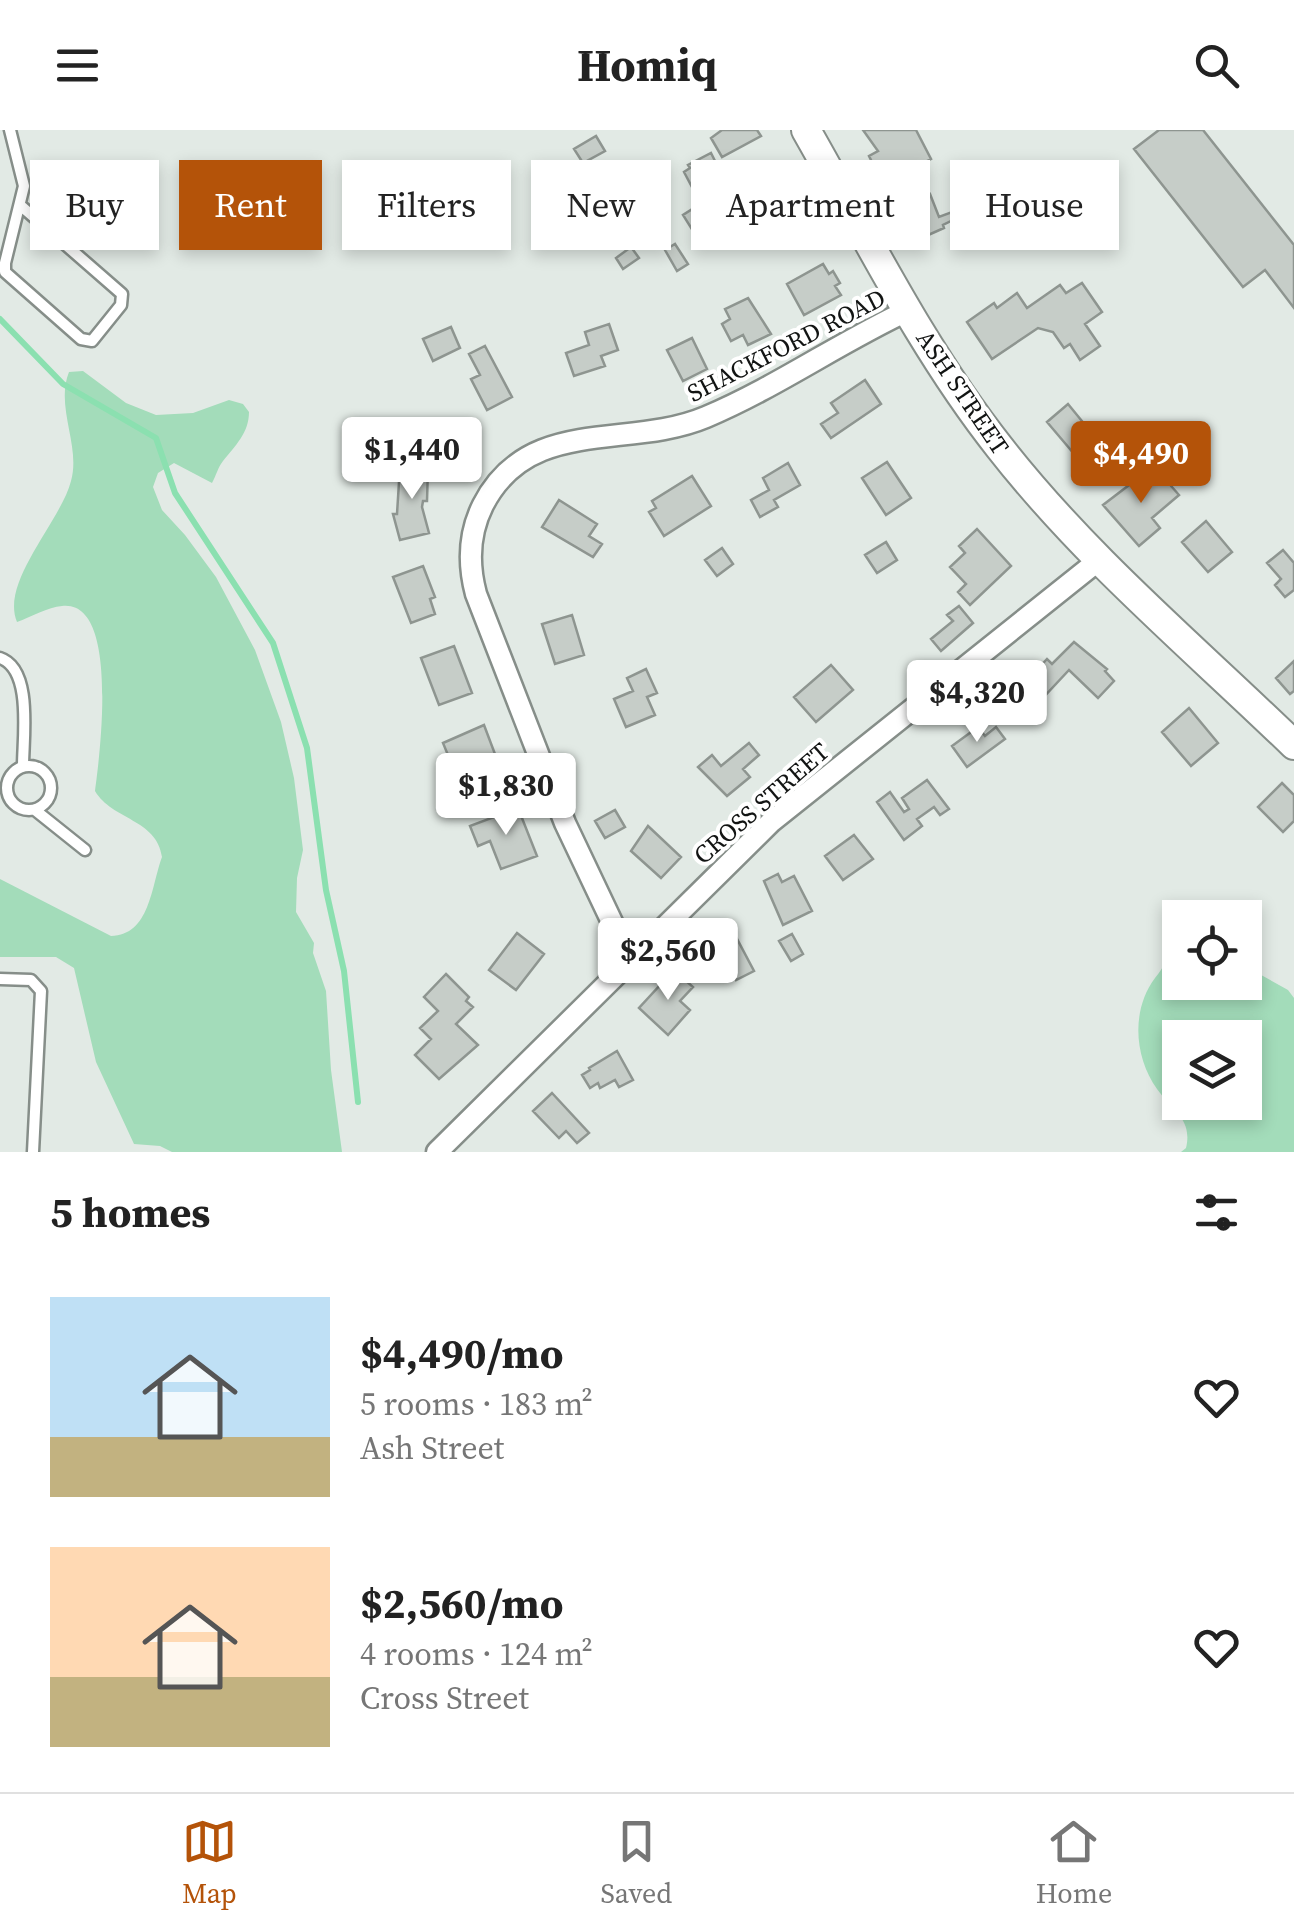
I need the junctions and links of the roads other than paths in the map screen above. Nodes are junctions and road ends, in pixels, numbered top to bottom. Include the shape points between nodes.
1 (10, 130) edge
2 (806, 130) edge
3 (20, 205) junction
4 (908, 310) junction
5 (1099, 560) junction
6 (0, 658) edge
7 (1294, 745) edge
8 (23, 766) junction
9 (35, 810) junction
10 (85, 850) dead end
11 (630, 960) junction
12 (0, 979) edge
13 (33, 1152) edge
14 (437, 1152) edge

1 - 3 lane via 24,174
2 - 4 street, ASH STREET
3 - 3 lane via 5,272 81,340 92,341 121,304 121,292
4 - 5 street, ASH STREET via 998,447
4 - 11 street, SHACKFORD ROAD via 705,418 659,432 562,442 525,457 503,474 480,510 471,556 476,594 565,823
5 - 7 street, ASH STREET
5 - 11 street, CROSS STREET via 771,822
6 - 8 lane via 18,672 22,685
8 - 9 lane via 39,768 49,779 50,794
8 - 9 lane via 8,779 7,794 21,809
9 - 10 lane
11 - 14 street, CROSS STREET
12 - 13 lane via 30,980 41,991

